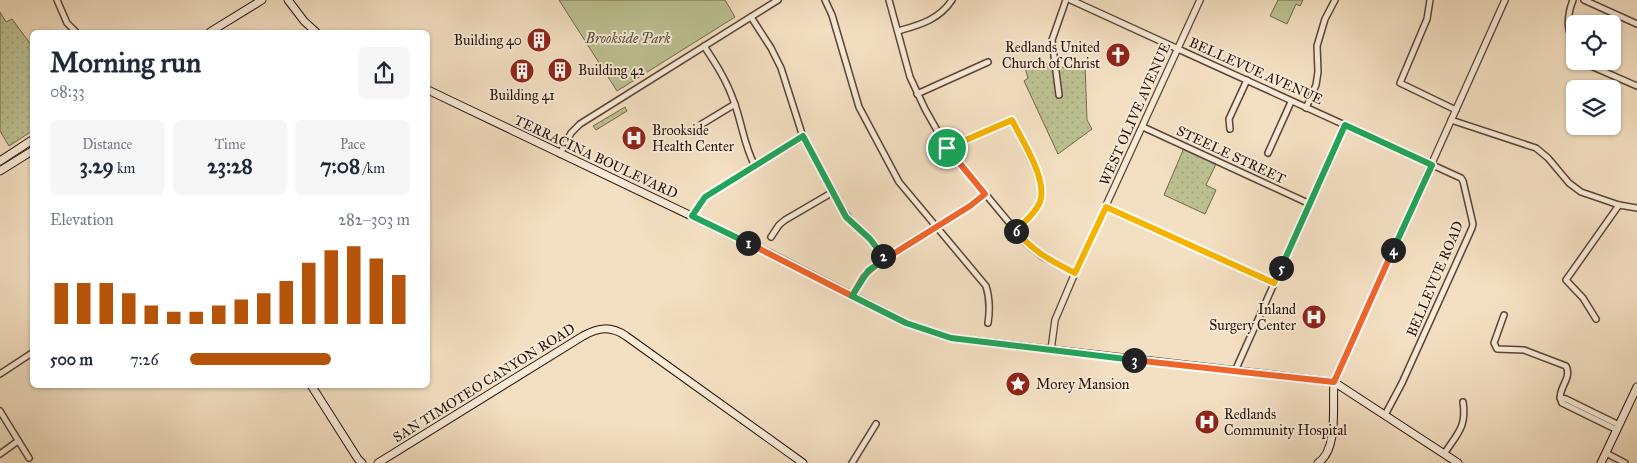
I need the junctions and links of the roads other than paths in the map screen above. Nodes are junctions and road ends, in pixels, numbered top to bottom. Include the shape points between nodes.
1 (57, 0) edge
2 (262, 0) edge
3 (288, 0) edge
4 (778, 0) edge
5 (826, 0) edge
6 (889, 0) edge
7 (952, 0) edge
8 (1066, 0) edge
9 (1070, 0) edge
10 (1200, 0) edge
11 (1335, 0) edge
12 (1430, 0) edge
13 (1505, 0) edge
14 (1573, 0) edge
15 (1584, 0) edge
16 (1568, 15) edge
17 (751, 17) junction
18 (1637, 24) edge
19 (74, 30) edge
20 (213, 30) edge
21 (314, 30) edge
22 (898, 31) junction
23 (704, 46) junction
24 (1178, 49) junction
25 (988, 62) dead end
26 (1600, 70) edge
27 (1247, 80) junction
28 (1637, 86) edge
29 (430, 91) edge
30 (917, 94) junction
31 (1059, 95) dead end
32 (1291, 102) junction
33 (735, 104) junction
34 (1306, 108) junction
35 (1456, 110) junction
36 (1451, 120) junction
37 (702, 124) dead end
38 (1345, 125) junction
39 (1143, 127) junction
40 (1230, 129) dead end
41 (803, 136) junction
42 (30, 141) edge
43 (947, 148) junction
44 (30, 151) edge
45 (1268, 153) dead end
46 (560, 154) junction
47 (0, 161) edge
48 (1432, 165) junction
49 (755, 166) junction
50 (0, 171) edge
51 (833, 192) junction
52 (985, 194) junction
53 (1310, 204) junction
54 (1618, 205) junction
55 (1106, 207) junction
56 (1637, 208) edge
57 (692, 216) junction
58 (937, 226) junction
59 (1016, 231) junction
60 (771, 237) dead end
61 (885, 259) junction
62 (1075, 273) junction
63 (1274, 283) junction
64 (852, 296) junction
65 (1504, 315) dead end
66 (1596, 319) dead end
67 (988, 323) dead end
68 (1051, 350) junction
69 (30, 354) edge
70 (1235, 371) junction
71 (0, 374) edge
72 (1334, 382) junction
73 (1637, 387) edge
74 (313, 388) edge
75 (1463, 402) dead end
76 (0, 411) edge
77 (1385, 415) junction
78 (876, 424) dead end
79 (1618, 427) junction
80 (18, 441) junction
81 (1606, 453) junction
82 (0, 454) edge
83 (1444, 454) junction
84 (29, 458) dead end
85 (362, 463) edge
86 (378, 463) edge
87 (803, 463) edge
88 (852, 463) edge
89 (1318, 463) edge
90 (1458, 463) edge
91 (1601, 463) edge
92 (1625, 463) edge

1 - 19 street via 67,24
2 - 20 main road
3 - 21 main road
4 - 17 street
5 - 58 street via 867,124 899,182
6 - 22 street
7 - 22 street via 935,18
8 - 31 street via 1052,40
9 - 24 street, BELLEVUE AVENUE
10 - 24 street, WEST OLIVE AVENUE
11 - 34 street via 1317,46 1316,85
12 - 35 street via 1427,19 1400,83
13 - 35 street
14 - 16 street
15 - 18 street
17 - 23 street
17 - 41 street via 781,68
22 - 30 street
23 - 33 street via 723,76
23 - 46 street via 580,124
24 - 27 street, BELLEVUE AVENUE
24 - 39 street, WEST OLIVE AVENUE
25 - 30 street
26 - 28 street
27 - 32 street, BELLEVUE AVENUE
27 - 40 street via 1229,120
29 - 46 main road, TERRACINA BOULEVARD
30 - 43 street
32 - 34 street, BELLEVUE AVENUE
32 - 45 street
33 - 37 street
33 - 49 street
34 - 38 street, BELLEVUE AVENUE
35 - 36 street
36 - 48 street
36 - 54 street via 1536,148 1574,188
38 - 48 street, BELLEVUE AVENUE
38 - 53 street
39 - 53 street, STEELE STREET
39 - 55 street, WEST OLIVE AVENUE
41 - 49 street
41 - 51 street
42 - 47 main road
43 - 52 street
43 - 59 street via 1012,120 1042,185 1040,202
44 - 50 main road
46 - 57 main road, TERRACINA BOULEVARD
48 - 72 street
48 - 77 street, BELLEVUE ROAD via 1461,178 1473,224
49 - 57 street via 705,197
51 - 60 street via 785,220
51 - 61 street via 846,217 870,239
52 - 58 street
52 - 59 street
53 - 63 street
54 - 56 street
54 - 66 street via 1566,280
55 - 62 street, WEST OLIVE AVENUE
55 - 63 street
57 - 64 main road, TERRACINA BOULEVARD
58 - 61 street
58 - 67 street via 986,286 990,309
59 - 62 street via 1043,257
61 - 64 street via 868,271
62 - 68 street, WEST OLIVE AVENUE via 1055,320
63 - 70 street
64 - 68 main road, TERRACINA BOULEVARD via 906,323 951,338
65 - 79 street via 1494,343 1497,349 1524,350 1566,366 1568,375 1560,398
68 - 70 main road, TERRACINA BOULEVARD
69 - 71 street
70 - 72 main road, TERRACINA BOULEVARD
72 - 77 main road, TERRACINA BOULEVARD
72 - 89 main road via 1330,445 1325,458
73 - 79 main road
74 - 85 main road
75 - 83 street via 1463,426
76 - 80 street
77 - 83 main road, TERRACINA BOULEVARD
78 - 88 street
79 - 81 main road
80 - 82 street
80 - 84 street
81 - 91 main road
81 - 92 street
83 - 90 main road, TERRACINA BOULEVARD
86 - 87 main road, SAN TIMOTEO CANYON ROAD via 583,336 606,328 626,336

